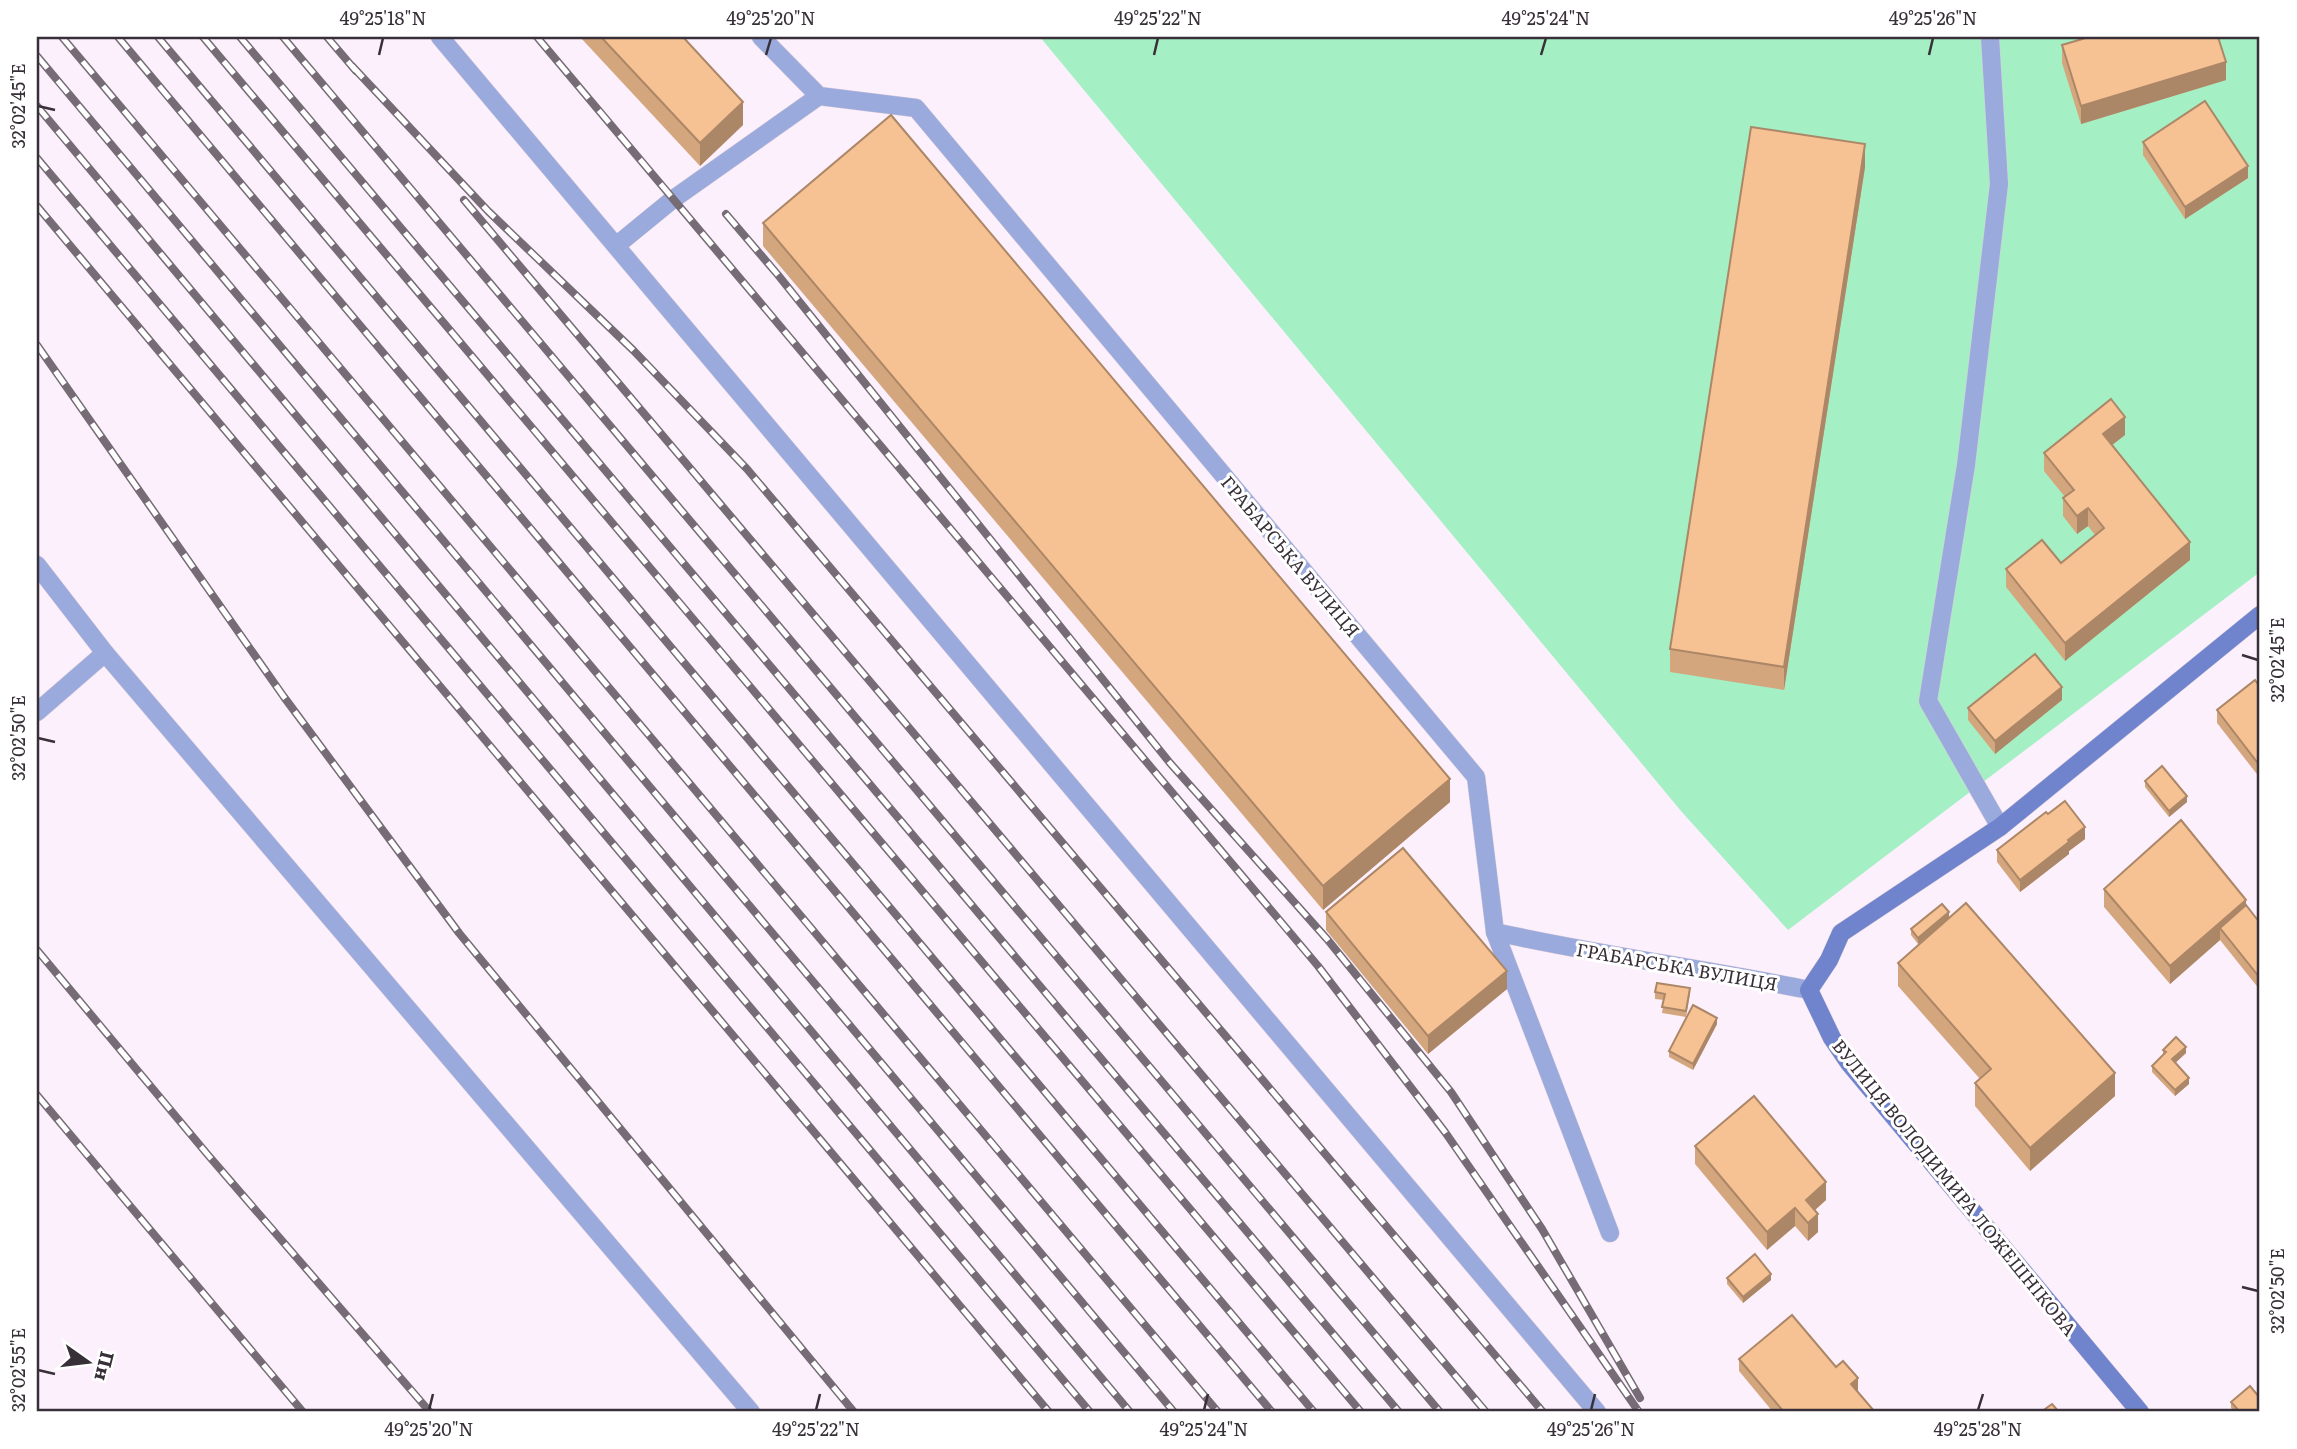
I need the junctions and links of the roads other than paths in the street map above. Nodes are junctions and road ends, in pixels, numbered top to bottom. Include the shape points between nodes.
1 (440, 37) edge
2 (761, 37) edge
3 (1990, 37) edge
4 (819, 96) junction
5 (617, 245) junction
6 (37, 565) edge
7 (2260, 615) edge
8 (106, 653) junction
9 (37, 712) edge
10 (2000, 827) junction
11 (1495, 932) junction
12 (1809, 990) junction
13 (1610, 1233) dead end
14 (751, 1412) edge
15 (1597, 1412) edge
16 (2140, 1412) edge

1 - 5 lane
2 - 4 lane
3 - 10 lane via 1999,184 1966,465 1928,701
4 - 5 lane via 672,200
4 - 11 lane, ГРАБАРСЬКА ВУЛИЦЯ via 916,108 1476,777
5 - 15 lane
6 - 8 lane
7 - 10 street
8 - 9 lane
8 - 14 lane
10 - 12 street via 1841,933
11 - 12 lane, ГРАБАРСЬКА ВУЛИЦЯ
11 - 13 lane
12 - 16 street, ВУЛИЦЯ ВОЛОДИМИРА ЛОЖЕШНІКОВА via 1849,1063

